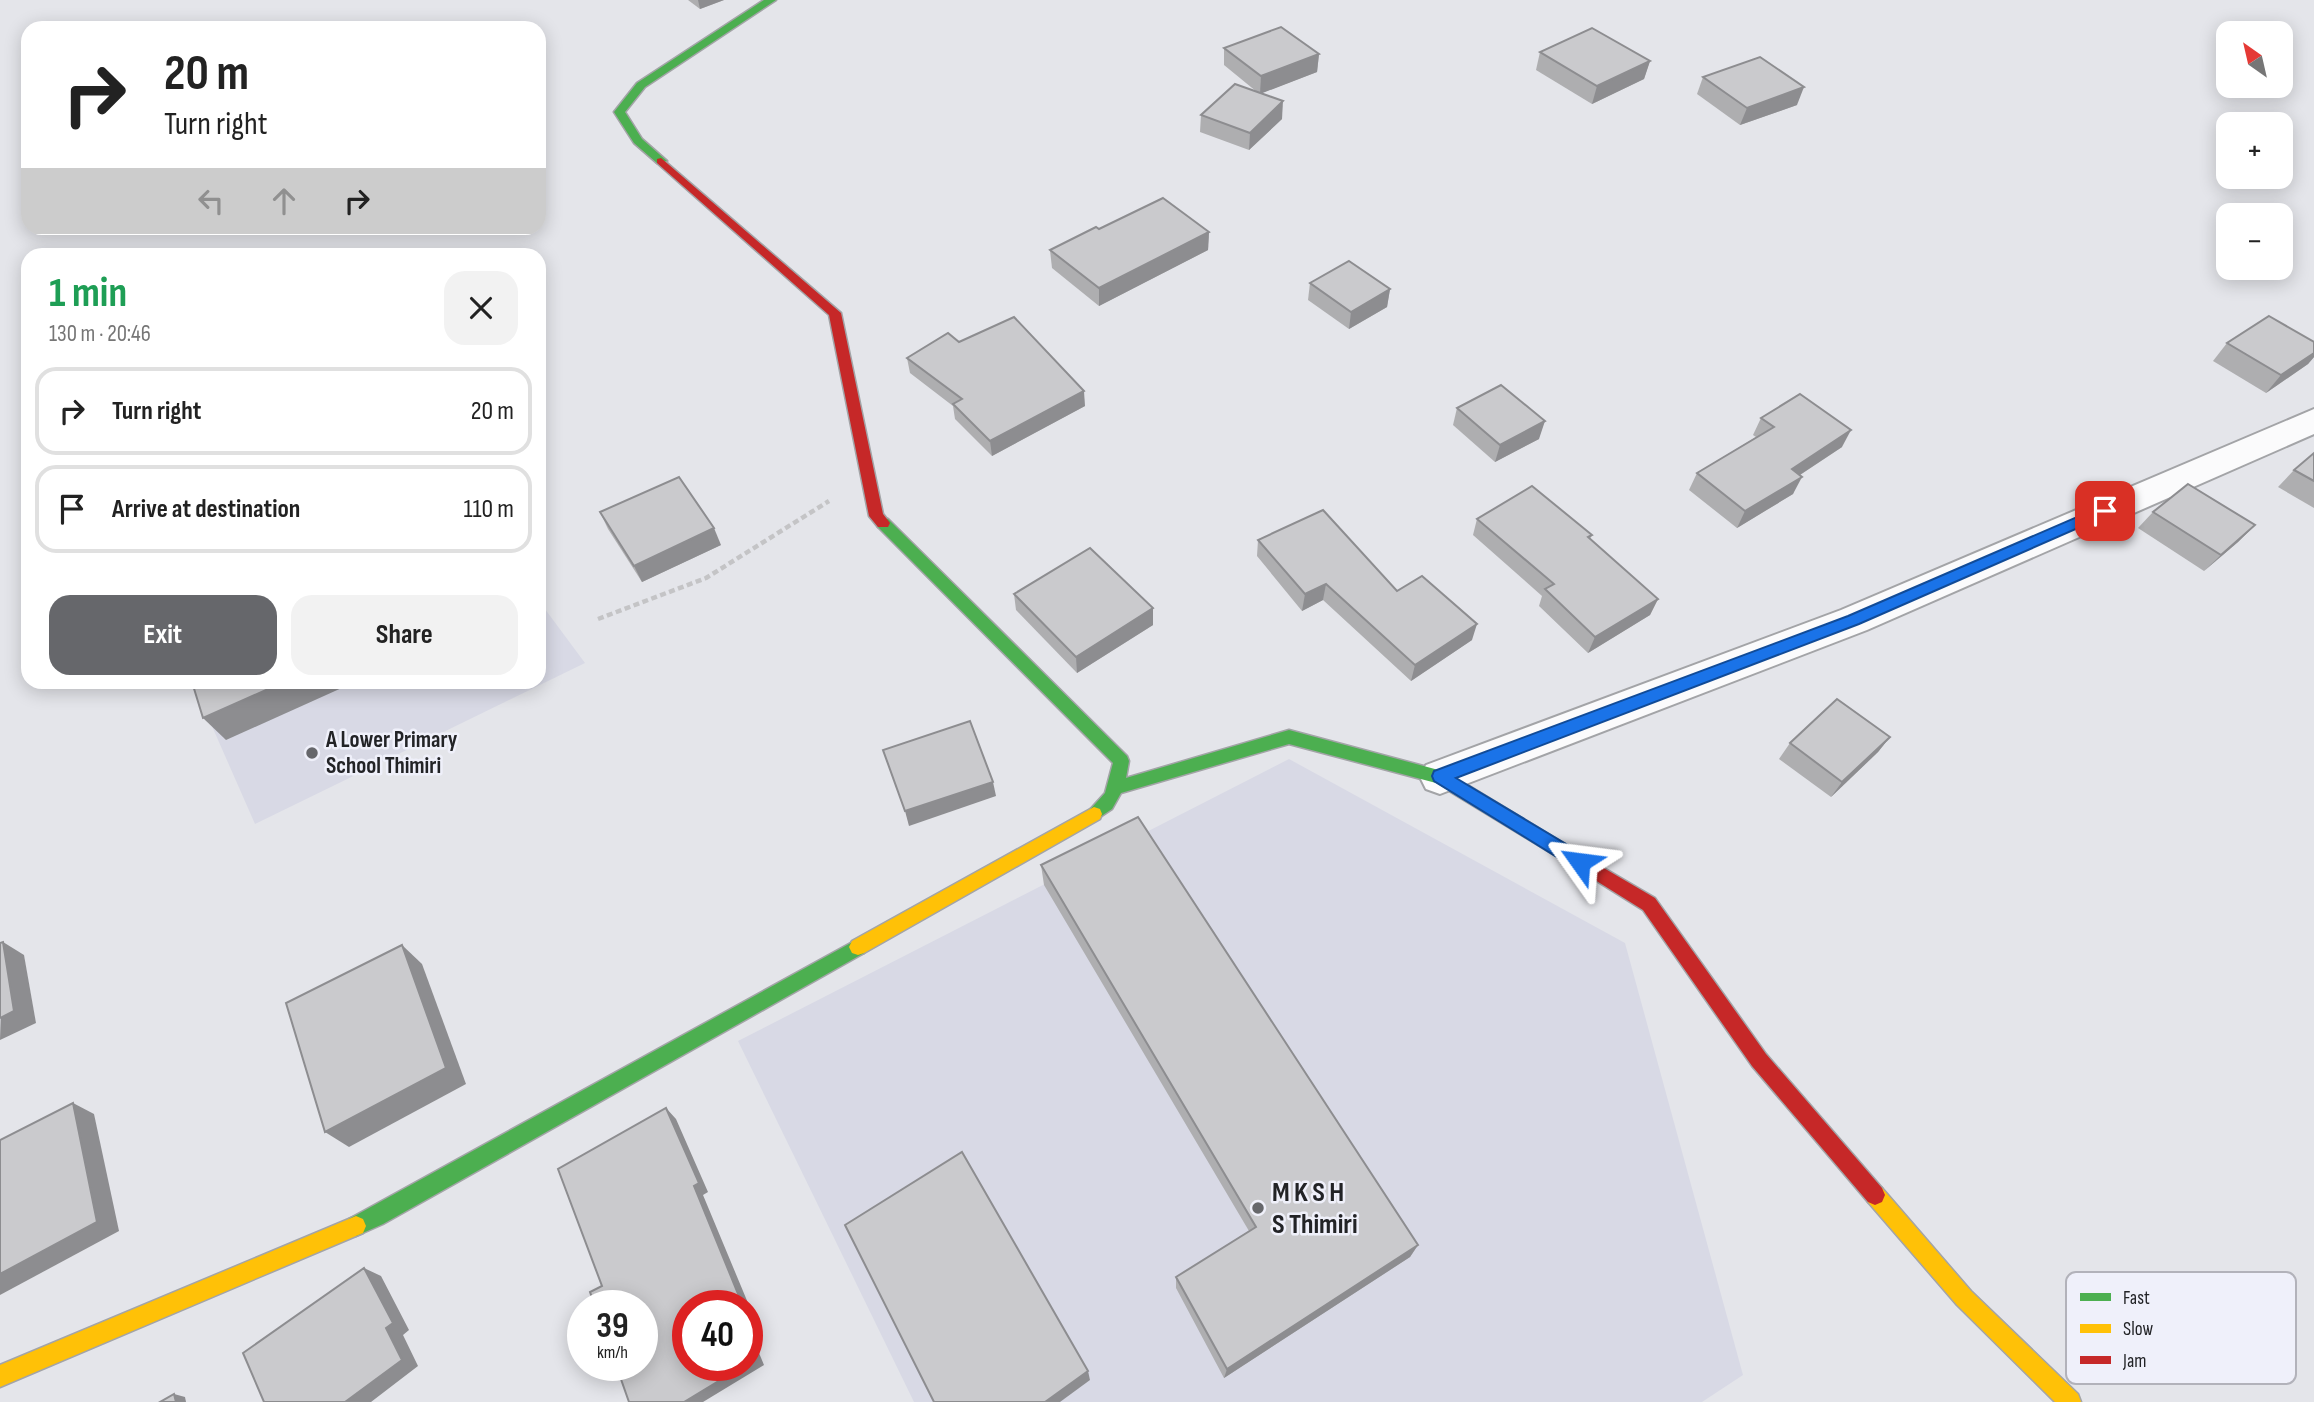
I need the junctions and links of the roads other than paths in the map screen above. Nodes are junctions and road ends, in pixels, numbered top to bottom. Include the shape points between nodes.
1 (771, 0) edge
2 (2314, 421) edge
3 (1440, 776) junction
4 (1116, 788) junction
5 (0, 1376) edge
6 (2070, 1402) edge

1 - 4 street via 641,85 619,112 638,141 835,313 876,516 1121,761
2 - 3 street via 1854,620
3 - 4 street via 1289,737
3 - 6 street via 1649,904 1759,1060 1964,1298
4 - 5 street via 1107,807 376,1217

